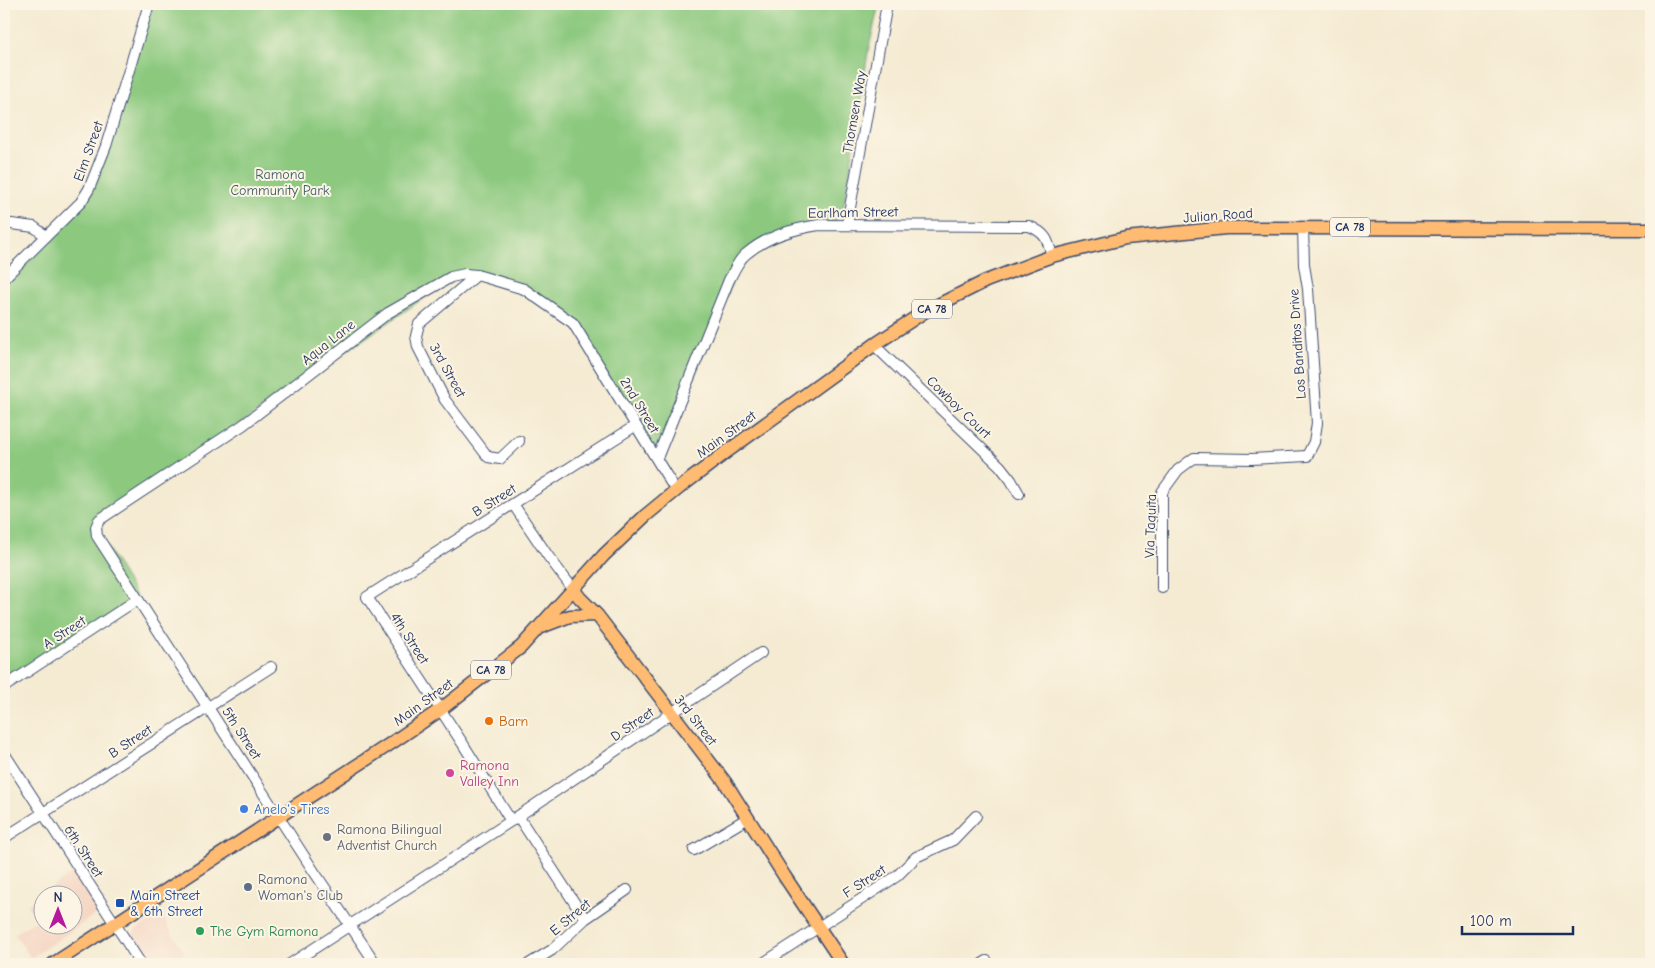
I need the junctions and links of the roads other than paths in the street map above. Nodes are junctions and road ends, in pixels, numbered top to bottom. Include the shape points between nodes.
1 (148, 4) edge
2 (887, 4) edge
3 (4, 223) edge
4 (847, 224) junction
5 (1303, 227) junction
6 (1651, 229) edge
7 (46, 236) junction
8 (1052, 256) junction
9 (477, 275) junction
10 (4, 278) edge
11 (581, 333) joint
12 (874, 345) junction
13 (823, 382) joint
14 (635, 426) junction
15 (519, 441) dead end
16 (657, 458) junction
17 (1178, 470) joint
18 (676, 491) junction
19 (1018, 494) dead end
20 (513, 504) junction
21 (103, 517) joint
22 (1162, 588) dead end
23 (573, 589) junction
24 (367, 597) joint
25 (138, 599) junction
26 (597, 616) junction
27 (539, 627) junction
28 (762, 653) dead end
29 (271, 666) dead end
30 (4, 687) edge
31 (209, 707) junction
32 (440, 710) junction
33 (672, 714) junction
34 (4, 753) edge
35 (43, 813) junction
36 (278, 816) junction
37 (976, 816) dead end
38 (514, 818) junction
39 (748, 818) junction
40 (4, 838) edge
41 (694, 850) dead end
42 (628, 890) dead end
43 (585, 919) junction
44 (115, 924) junction
45 (350, 926) junction
46 (819, 928) junction
47 (53, 964) edge
48 (141, 964) edge
49 (290, 964) edge
50 (376, 964) edge
51 (529, 964) edge
52 (762, 964) edge
53 (843, 964) edge

1 - 7 street, Elm Street via 106,146 89,189 81,202
2 - 4 street, Thomsen Way
3 - 7 street via 34,227
4 - 8 street, Earlham Street via 1029,226 1048,239
4 - 16 street, Earlham Street via 794,229 769,239 739,262 728,280
5 - 6 main road, Julian Road / CA 78
5 - 8 main road, Julian Road / CA 78 via 1226,228 1144,235
5 - 17 street, Los Banditos Drive via 1317,423 1314,442 1307,456 1194,458
7 - 10 street, Elm Street
8 - 12 main road, Julian Road / CA 78 via 986,281 924,312
9 - 11 street, Aqua Lane via 524,289 573,323
9 - 15 street, 3rd Street via 419,324 418,347 445,400 488,457 500,459
9 - 21 street, Aqua Lane via 451,277 388,313 243,425
11 - 14 street, 2nd Street
12 - 13 main road, Julian Road / CA 78
12 - 19 street, Cowboy Court via 1000,466
13 - 18 main road, Main Street / CA 78
14 - 16 street, 2nd Street
14 - 20 street, B Street
16 - 18 street, 2nd Street
17 - 22 street, Via Taquita via 1162,492
18 - 23 main road, Main Street / CA 78 via 645,516
20 - 23 street, 3rd Street
20 - 24 street, B Street
21 - 25 street, 5th Street via 96,527 97,536
23 - 26 main road, 3rd Street
23 - 27 main road, Main Street / CA 78
24 - 32 street, 4th Street
25 - 30 street, A Street
25 - 31 street, 5th Street
26 - 27 main road via 570,616
26 - 33 main road, 3rd Street
27 - 32 main road, Main Street / CA 78 via 521,647
28 - 33 street, D Street
29 - 31 street, B Street
31 - 35 street, B Street
31 - 36 street, 5th Street
32 - 36 main road, Main Street / CA 78
32 - 38 street, 4th Street
33 - 38 street, D Street
33 - 39 main road, 3rd Street via 725,782
34 - 35 street, 6th Street
35 - 40 street, B Street
35 - 44 street, 6th Street
36 - 44 main road, Main Street / CA 78
36 - 45 street, 5th Street
37 - 46 street, F Street via 953,840 916,857 897,876
38 - 43 street, 4th Street
38 - 45 street, D Street
39 - 41 street
39 - 46 main road, 3rd Street
42 - 43 street, E Street
43 - 51 street, E Street via 552,950
44 - 47 main road, Main Street / CA 78
44 - 48 street, 6th Street
45 - 49 street, D Street
45 - 50 street, 5th Street
46 - 52 street, F Street
46 - 53 main road, 3rd Street

